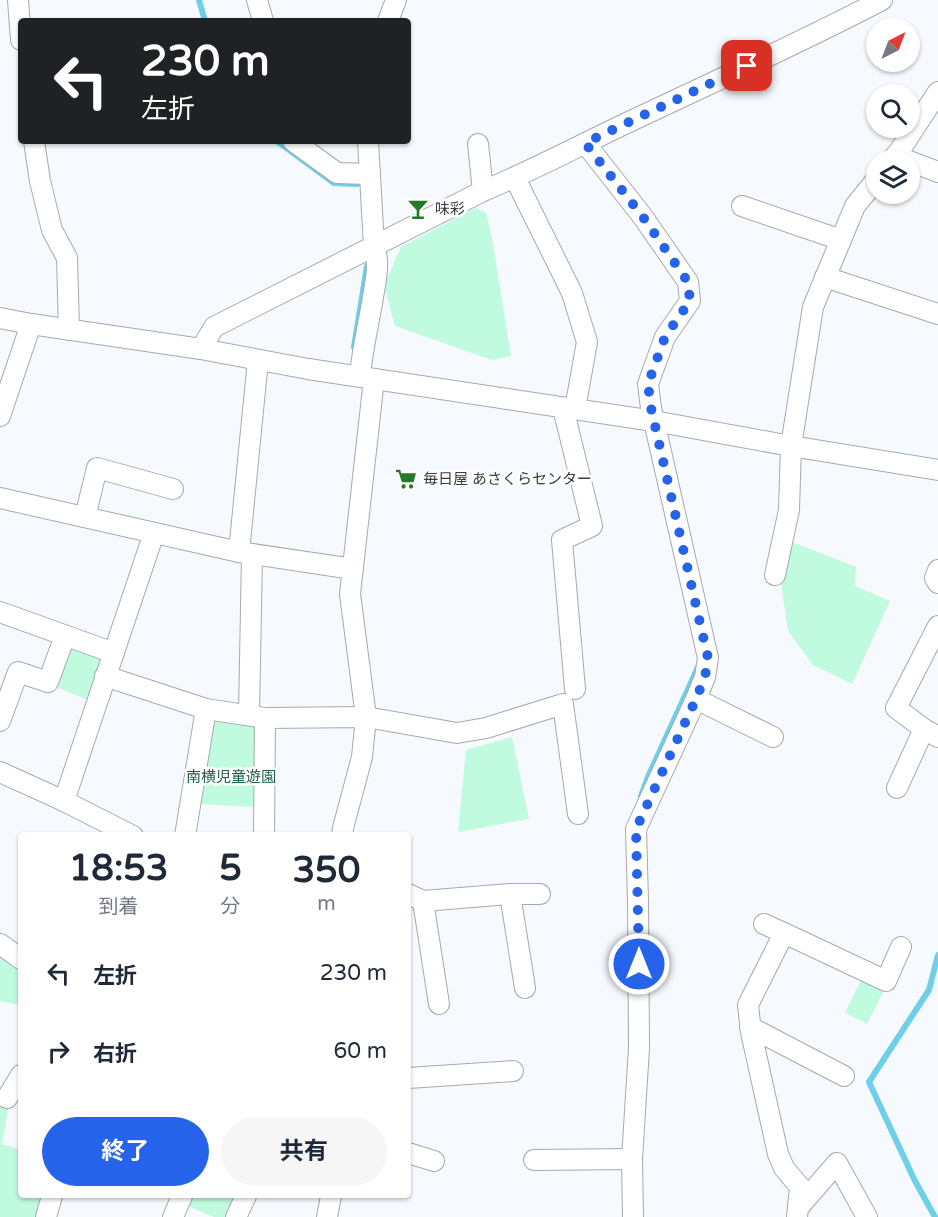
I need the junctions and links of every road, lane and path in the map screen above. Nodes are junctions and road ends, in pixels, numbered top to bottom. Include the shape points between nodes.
1 (18, 0) edge
2 (257, 0) edge
3 (396, 0) edge
4 (882, 0) edge
5 (19, 18) edge
6 (262, 18) edge
7 (389, 18) edge
8 (938, 92) edge
9 (585, 143) junction
10 (34, 144) edge
11 (297, 144) edge
12 (368, 144) edge
13 (477, 144) dead end
14 (906, 150) edge
15 (920, 166) edge
16 (938, 172) edge
17 (370, 174) junction
18 (515, 178) junction
19 (483, 191) junction
20 (866, 192) edge
21 (741, 206) dead end
22 (841, 240) junction
23 (374, 246) junction
24 (825, 277) junction
25 (938, 314) edge
26 (0, 318) edge
27 (31, 324) junction
28 (69, 330) junction
29 (201, 349) junction
30 (258, 360) junction
31 (367, 377) junction
32 (569, 409) junction
33 (0, 416) edge
34 (654, 421) junction
35 (791, 446) junction
36 (938, 470) edge
37 (173, 489) dead end
38 (0, 498) edge
39 (84, 517) junction
40 (154, 533) junction
41 (246, 553) junction
42 (353, 569) junction
43 (938, 570) edge
44 (775, 575) dead end
45 (938, 583) edge
46 (0, 612) edge
47 (938, 626) edge
48 (65, 636) junction
49 (114, 653) junction
50 (105, 676) junction
51 (575, 689) dead end
52 (696, 699) junction
53 (206, 709) junction
54 (257, 716) junction
55 (366, 717) junction
56 (0, 721) edge
57 (931, 734) edge
58 (773, 736) dead end
59 (0, 772) edge
60 (897, 788) dead end
61 (64, 801) junction
62 (578, 814) dead end
63 (125, 832) edge
64 (186, 832) edge
65 (264, 832) edge
66 (342, 832) edge
67 (510, 894) junction
68 (540, 894) dead end
69 (416, 897) edge
70 (764, 924) dead end
71 (784, 933) junction
72 (0, 944) edge
73 (901, 947) dead end
74 (18, 957) edge
75 (525, 988) dead end
76 (439, 1004) dead end
77 (750, 1027) junction
78 (513, 1071) dead end
79 (844, 1076) dead end
80 (411, 1078) edge
81 (18, 1080) edge
82 (7, 1098) dead end
83 (411, 1154) edge
84 (626, 1159) junction
85 (534, 1160) dead end
86 (434, 1161) dead end
87 (51, 1198) edge
88 (181, 1198) edge
89 (245, 1198) edge
90 (331, 1198) edge
91 (798, 1212) edge
92 (46, 1217) edge
93 (173, 1217) edge
94 (236, 1217) edge
95 (327, 1217) edge
96 (633, 1217) edge
97 (867, 1217) edge

1 - 5 street
2 - 6 street
3 - 7 street
4 - 9 street
8 - 14 street
9 - 18 street
9 - 34 street via 688,282 690,301 665,337 648,384
10 - 28 street via 52,230 67,258
11 - 17 street via 337,173
12 - 17 street
13 - 19 street
15 - 16 street
17 - 23 street
18 - 19 street
18 - 32 street via 572,293 587,342
19 - 23 street
20 - 22 street via 855,206
21 - 22 street
22 - 24 street
23 - 29 street via 214,327
23 - 31 street via 378,266 362,359
24 - 25 street
24 - 35 street via 813,306
26 - 27 street
27 - 28 street
27 - 33 street
28 - 29 street
29 - 30 street
30 - 31 street
30 - 41 street
31 - 32 street
31 - 42 street
32 - 34 street
32 - 51 street via 592,526 562,540
34 - 35 street
34 - 52 street via 708,658
35 - 36 street
35 - 44 street via 789,510
37 - 39 street via 97,468
38 - 39 street
39 - 40 street
40 - 41 street
40 - 49 street
41 - 42 street
41 - 54 street
42 - 55 street via 350,594
43 - 45 street
46 - 48 street
47 - 57 street via 896,708
48 - 49 street
48 - 56 street via 48,681 18,672
49 - 50 street
50 - 53 street
50 - 61 street
52 - 58 street
52 - 84 street via 636,829 639,1048
53 - 54 street
53 - 64 street
54 - 55 street
54 - 65 street
55 - 62 street via 457,733 563,704
55 - 66 street via 362,757
57 - 60 street
59 - 61 street
61 - 63 street
67 - 68 street
67 - 69 street
67 - 75 street
69 - 76 street
70 - 71 street
71 - 73 street via 886,981
71 - 77 street via 748,1005
72 - 74 street
77 - 79 street
77 - 91 street via 778,1154 800,1187
78 - 80 street
81 - 82 street
83 - 86 street
84 - 85 street
84 - 96 street
87 - 92 street
88 - 93 street
89 - 94 street
90 - 95 street
91 - 97 street via 837,1163

